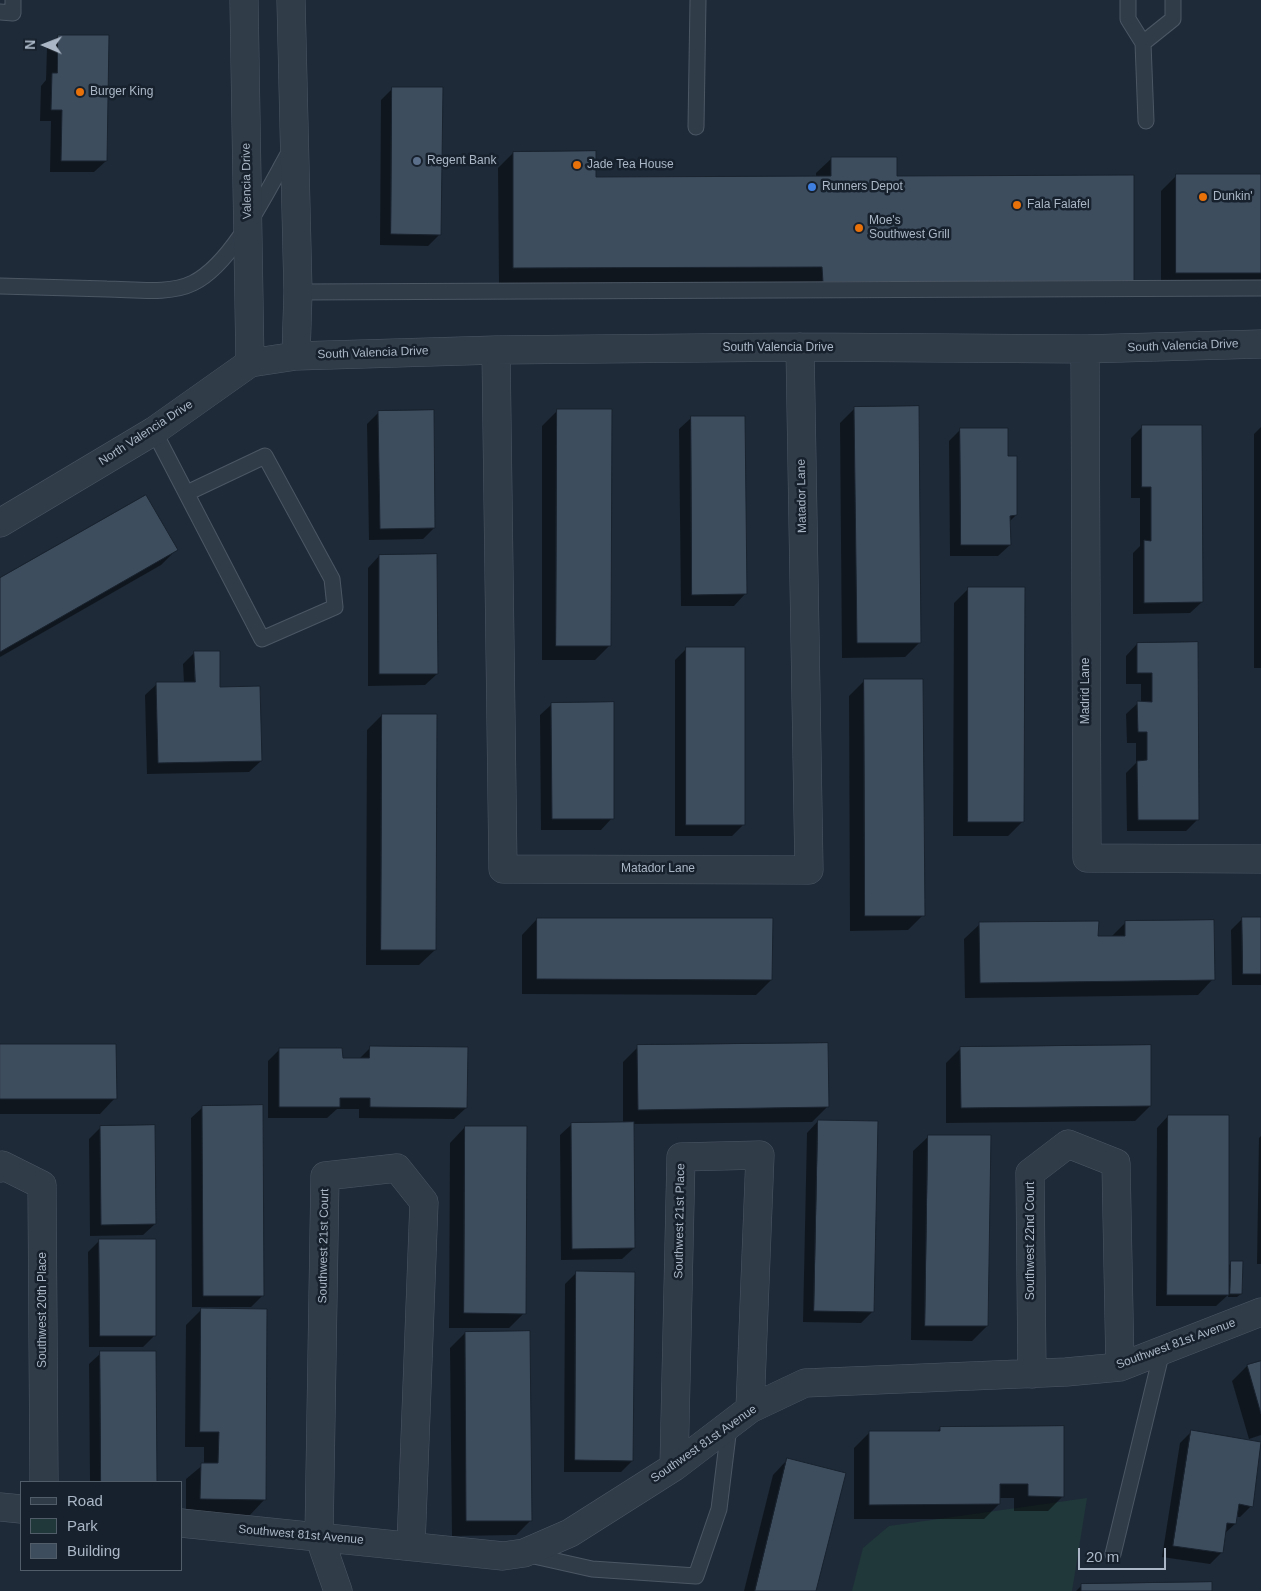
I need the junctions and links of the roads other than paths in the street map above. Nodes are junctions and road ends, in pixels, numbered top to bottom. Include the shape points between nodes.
1 (13, 0) edge
2 (244, 0) edge
3 (290, 0) edge
4 (698, 0) edge
5 (1128, 0) edge
6 (1174, 0) edge
7 (0, 12) edge
8 (1142, 43) junction
9 (1146, 121) dead end
10 (696, 127) dead end
11 (294, 143) junction
12 (248, 224) junction
13 (0, 286) edge
14 (1261, 288) edge
15 (298, 292) junction
16 (1261, 344) edge
17 (800, 347) junction
18 (1085, 349) junction
19 (496, 350) junction
20 (296, 356) junction
21 (250, 363) junction
22 (154, 431) junction
23 (187, 494) junction
24 (0, 522) edge
25 (1261, 860) edge
26 (0, 1168) edge
27 (1261, 1312) edge
28 (1162, 1352) junction
29 (1120, 1367) junction
30 (1032, 1374) junction
31 (750, 1409) junction
32 (729, 1427) junction
33 (674, 1468) junction
34 (44, 1481) edge
35 (0, 1507) edge
36 (20, 1509) edge
37 (182, 1523) edge
38 (319, 1536) junction
39 (411, 1545) junction
40 (524, 1554) junction
41 (1113, 1554) dead end
42 (338, 1591) edge

1 - 7 lane via 13,13
2 - 12 street, Valencia Drive
3 - 11 street
4 - 10 lane
5 - 8 lane via 1128,19
6 - 8 lane via 1173,19
8 - 9 lane
11 - 12 lane
11 - 15 street
12 - 13 lane via 211,270 193,283 176,288
12 - 21 street, Valencia Drive
14 - 15 lane
15 - 20 street
16 - 18 street, South Valencia Drive
17 - 18 street, South Valencia Drive
17 - 19 street, South Valencia Drive
17 - 19 street, Matador Lane via 809,870 503,869
18 - 25 street, Madrid Lane via 1086,858
19 - 20 street, South Valencia Drive
20 - 21 street, North Valencia Drive
21 - 22 street, North Valencia Drive
22 - 23 lane
22 - 24 street, North Valencia Drive
23 - 23 lane via 262,639 335,607 332,579 265,456
26 - 34 street, Southwest 20th Place via 2,1165 42,1185
27 - 28 street, Southwest 81st Avenue
28 - 29 street, Southwest 81st Avenue
28 - 41 lane
29 - 30 street, Southwest 81st Avenue
29 - 30 street, Southwest 22nd Court via 1116,1163 1068,1144 1030,1173
30 - 31 street, Southwest 81st Avenue via 805,1383
31 - 32 street, Southwest 81st Avenue
31 - 33 street, Southwest 21st Place via 760,1155 682,1157
32 - 33 street, Southwest 81st Avenue
32 - 40 lane via 719,1509 696,1576 592,1569
33 - 40 street, Southwest 81st Avenue via 570,1533
35 - 36 street
37 - 38 street, Southwest 81st Avenue
38 - 39 street, Southwest 81st Avenue
38 - 39 street, Southwest 21st Court via 325,1176 397,1168 424,1202
38 - 42 street, Southwest 21st Court
39 - 40 street, Southwest 81st Avenue via 504,1556

